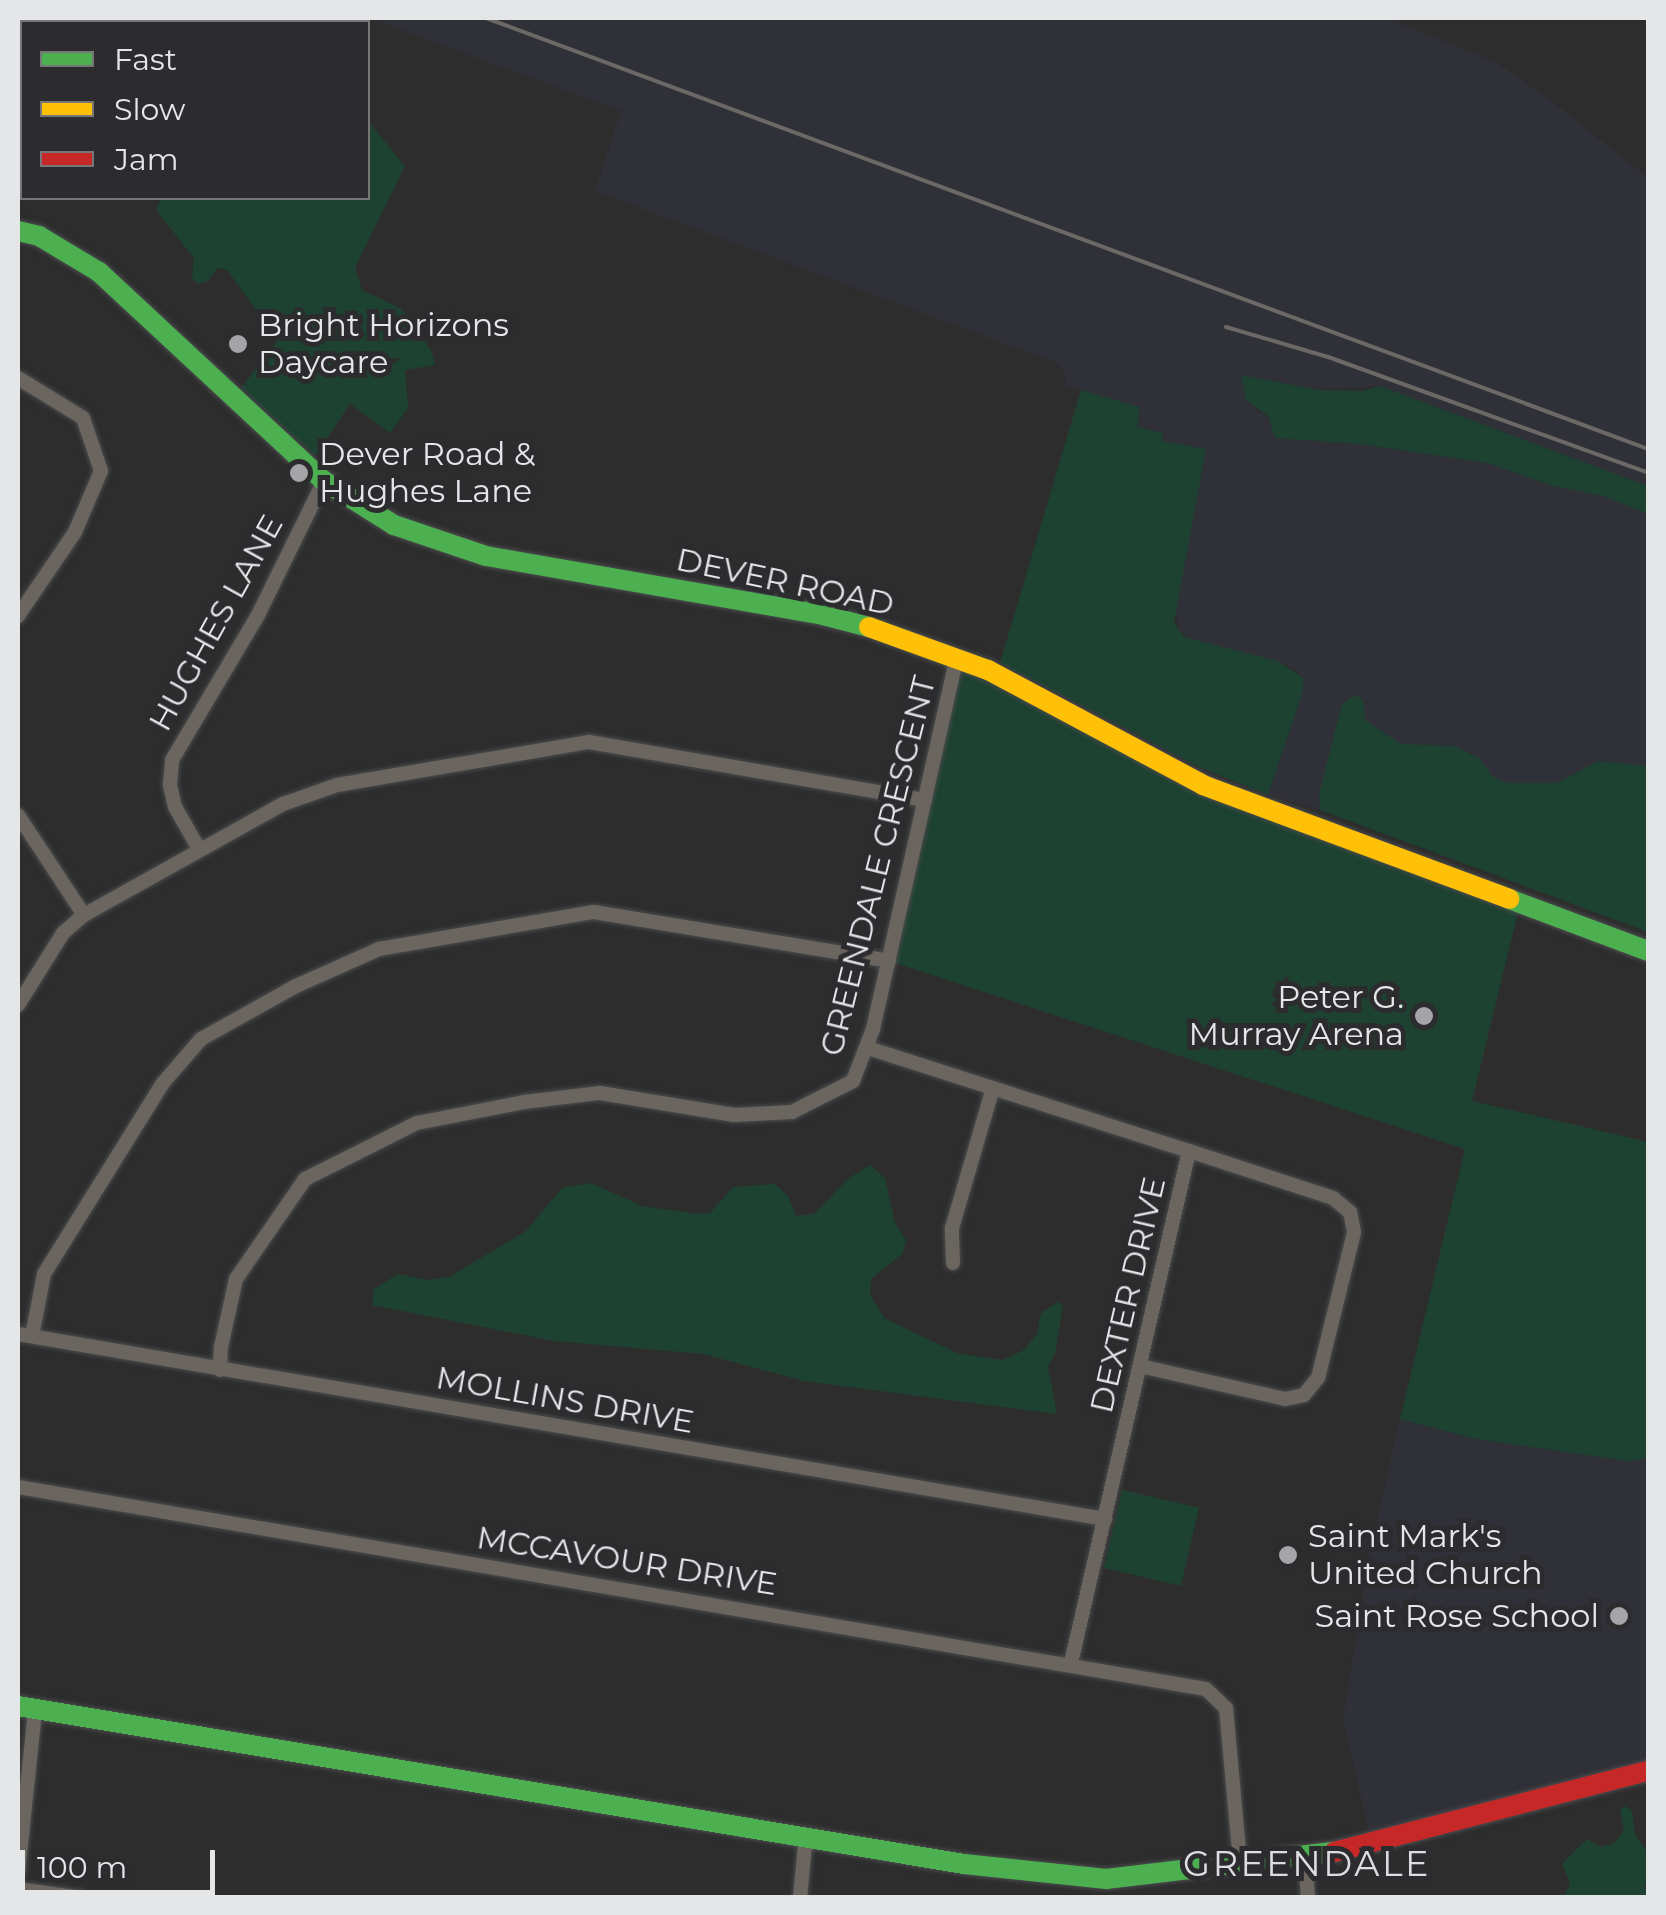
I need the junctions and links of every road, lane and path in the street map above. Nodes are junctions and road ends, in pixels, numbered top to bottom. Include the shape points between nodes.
1 (18, 232) edge
2 (18, 378) edge
3 (324, 481) junction
4 (18, 616) edge
5 (958, 657) junction
6 (925, 800) junction
7 (18, 816) edge
8 (199, 849) junction
9 (84, 915) junction
10 (1648, 951) edge
11 (889, 961) junction
12 (18, 1005) edge
13 (868, 1048) junction
14 (994, 1088) junction
15 (1189, 1152) junction
16 (952, 1263) dead end
17 (25, 1335) edge
18 (1140, 1366) junction
19 (220, 1370) junction
20 (18, 1487) edge
21 (1104, 1519) junction
22 (1071, 1663) junction
23 (26, 1708) edge
24 (1648, 1771) edge
25 (806, 1836) junction
26 (1305, 1858) junction
27 (1240, 1863) junction
28 (18, 1873) edge
29 (18, 1889) edge
30 (81, 1898) edge
31 (800, 1898) edge
32 (1308, 1898) edge

1 - 3 main road, DEVER ROAD via 39,236 99,272
2 - 4 street via 83,418 102,472 75,532
3 - 5 main road, DEVER ROAD via 394,525 454,548 820,614
3 - 8 street, HUGHES LANE via 258,615 172,760 175,807
5 - 6 street, GREENDALE CRESCENT
5 - 10 main road, DEVER ROAD via 1202,785
6 - 8 street via 589,742 337,785 283,804
6 - 11 street, GREENDALE CRESCENT
7 - 9 street
8 - 9 street
9 - 12 street via 64,933
11 - 13 street, GREENDALE CRESCENT
11 - 17 street via 594,912 379,949 202,1039 164,1084 44,1274
13 - 14 street, DEXTER DRIVE
13 - 19 street, GREENDALE CRESCENT via 854,1081 792,1112 734,1115 581,1095 417,1123 335,1163 305,1179 236,1279
14 - 15 street, DEXTER DRIVE
14 - 16 street via 952,1228
15 - 18 street, DEXTER DRIVE
15 - 18 street via 1333,1198 1350,1212 1354,1232 1318,1378 1304,1395 1285,1399
17 - 19 street, MOLLINS DRIVE
18 - 21 street, DEXTER DRIVE
19 - 21 street, MOLLINS DRIVE
20 - 22 street, MCCAVOUR DRIVE
21 - 22 street, DEXTER DRIVE
22 - 27 street, MCCAVOUR DRIVE via 1206,1689 1222,1700
23 - 25 main road
23 - 28 street
24 - 26 main road
25 - 27 main road via 964,1864 1106,1879
25 - 31 street
26 - 27 main road
26 - 32 street
29 - 30 street

